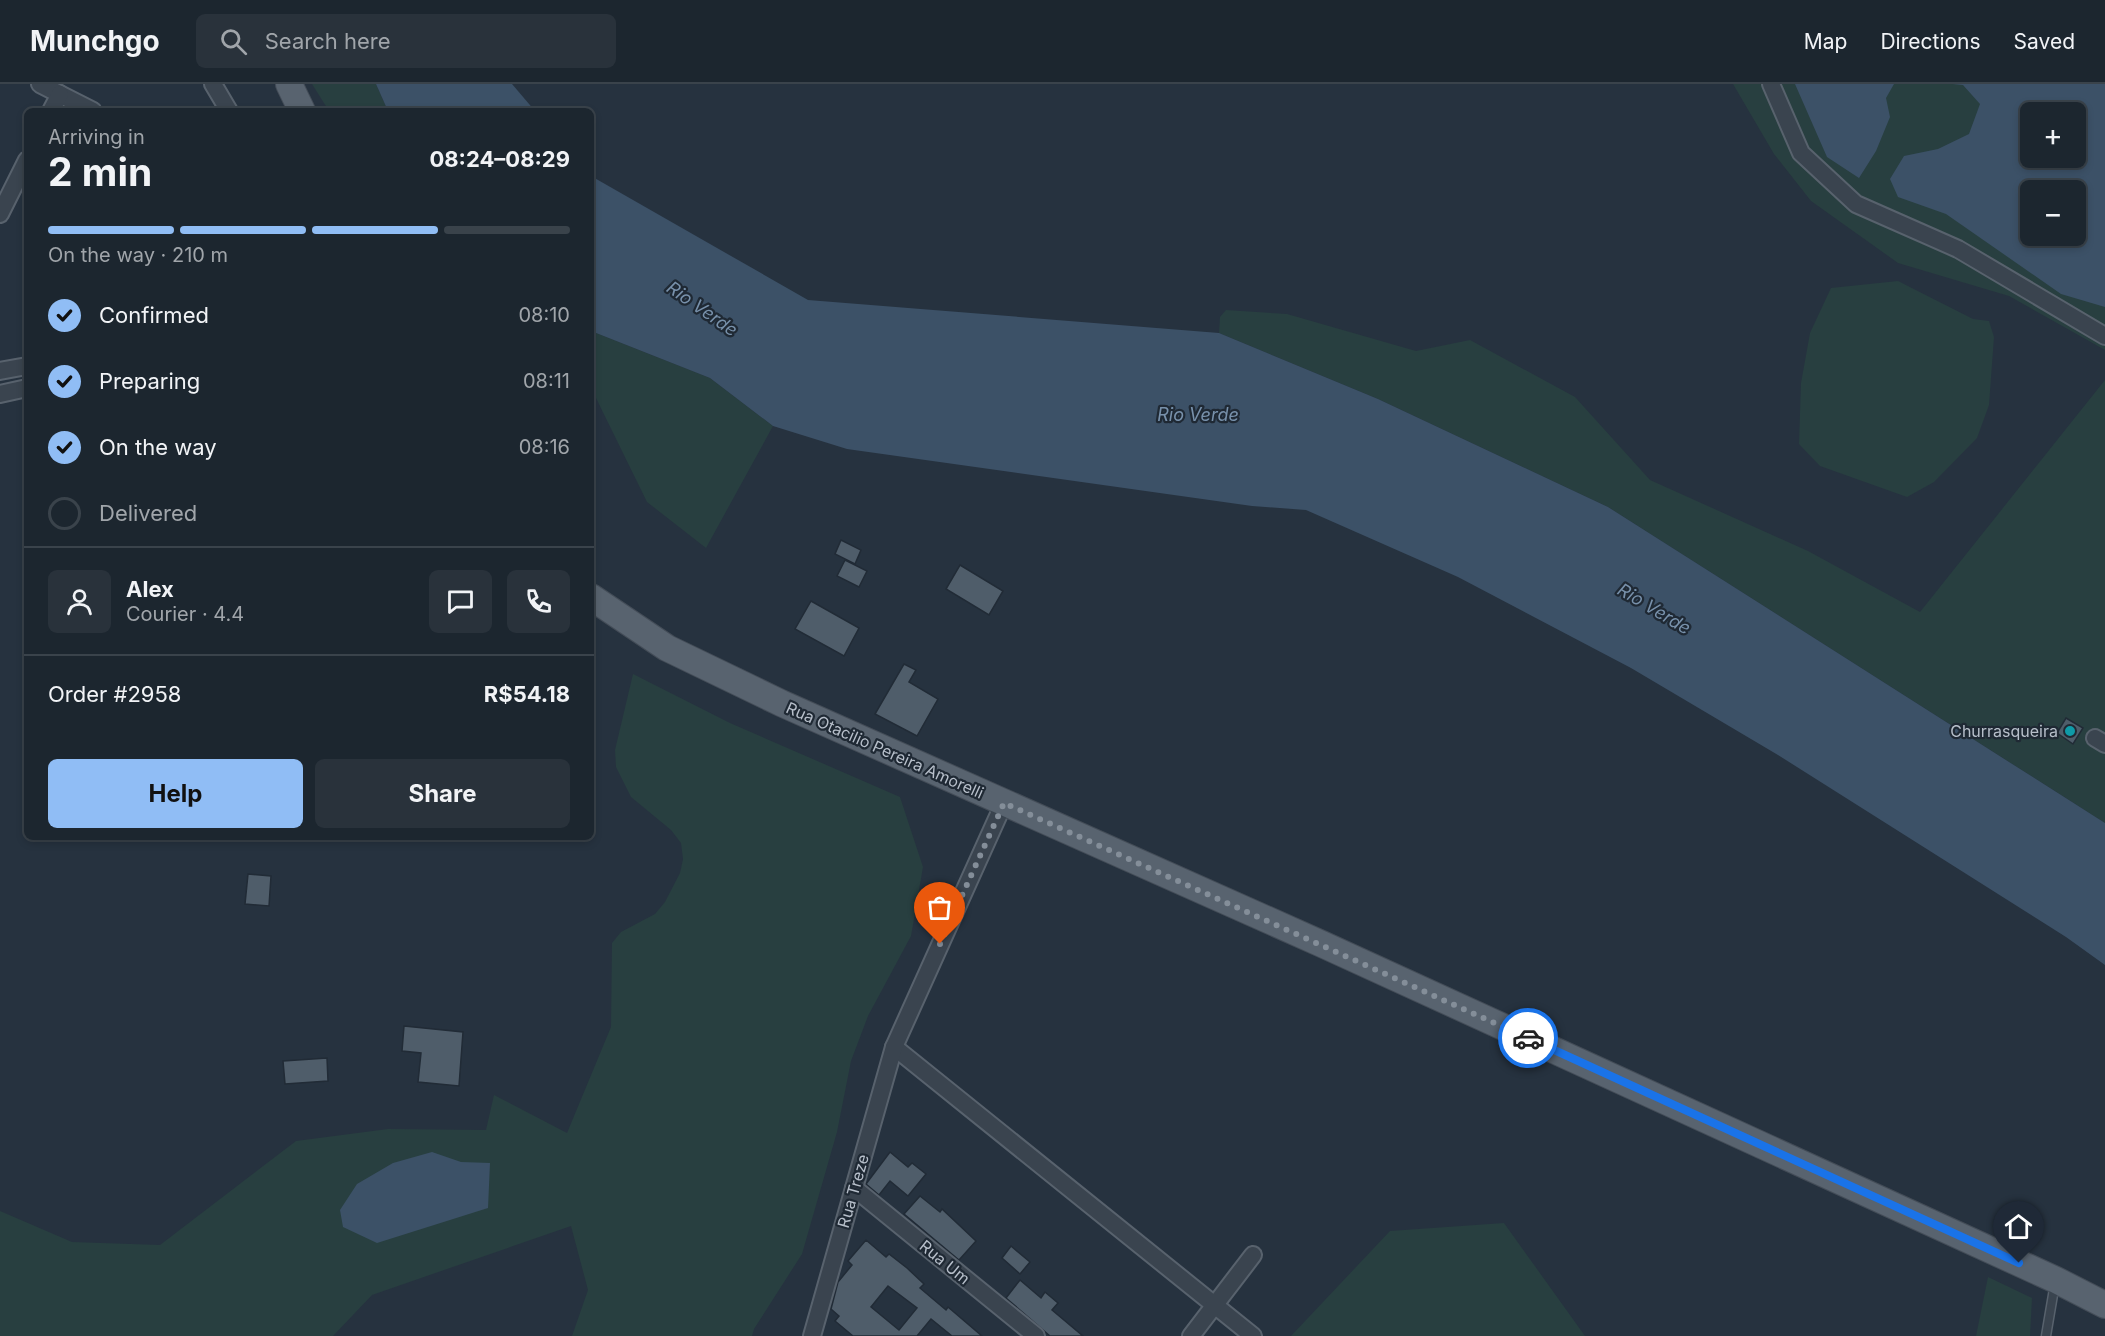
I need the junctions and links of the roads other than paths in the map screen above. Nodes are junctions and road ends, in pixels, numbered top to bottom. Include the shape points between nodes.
1 (40, 84) edge
2 (213, 84) edge
3 (289, 84) edge
4 (1771, 84) edge
5 (60, 94) junction
6 (53, 108) edge
7 (87, 108) edge
8 (227, 108) edge
9 (301, 108) edge
10 (24, 166) edge
11 (0, 214) edge
12 (2105, 336) edge
13 (24, 367) edge
14 (0, 371) edge
15 (24, 389) edge
16 (0, 393) edge
17 (594, 599) edge
18 (1004, 803) junction
19 (894, 1047) junction
20 (854, 1188) junction
21 (1253, 1254) dead end
22 (2056, 1280) junction
23 (2105, 1305) edge
24 (1214, 1306) junction
25 (816, 1334) edge
26 (1036, 1336) edge
27 (1191, 1336) edge
28 (1253, 1336) edge
29 (2046, 1336) edge

1 - 5 street
2 - 8 street
3 - 9 main road
4 - 12 street via 1801,153 1856,204 1958,249
5 - 6 street
5 - 7 street
10 - 11 street
13 - 14 street
15 - 16 street
17 - 18 main road, Rua Otacilio Pereira Amorelli via 667,648
18 - 19 street, Rua Treze
18 - 22 main road, Rua Otacilio Pereira Amorelli
19 - 20 street, Rua Treze
19 - 24 street
20 - 25 street, Rua Treze
20 - 26 street, Rua Um
21 - 24 street
22 - 23 main road, Rua Otacilio Pereira Amorelli
22 - 29 lane
24 - 27 street
24 - 28 street

